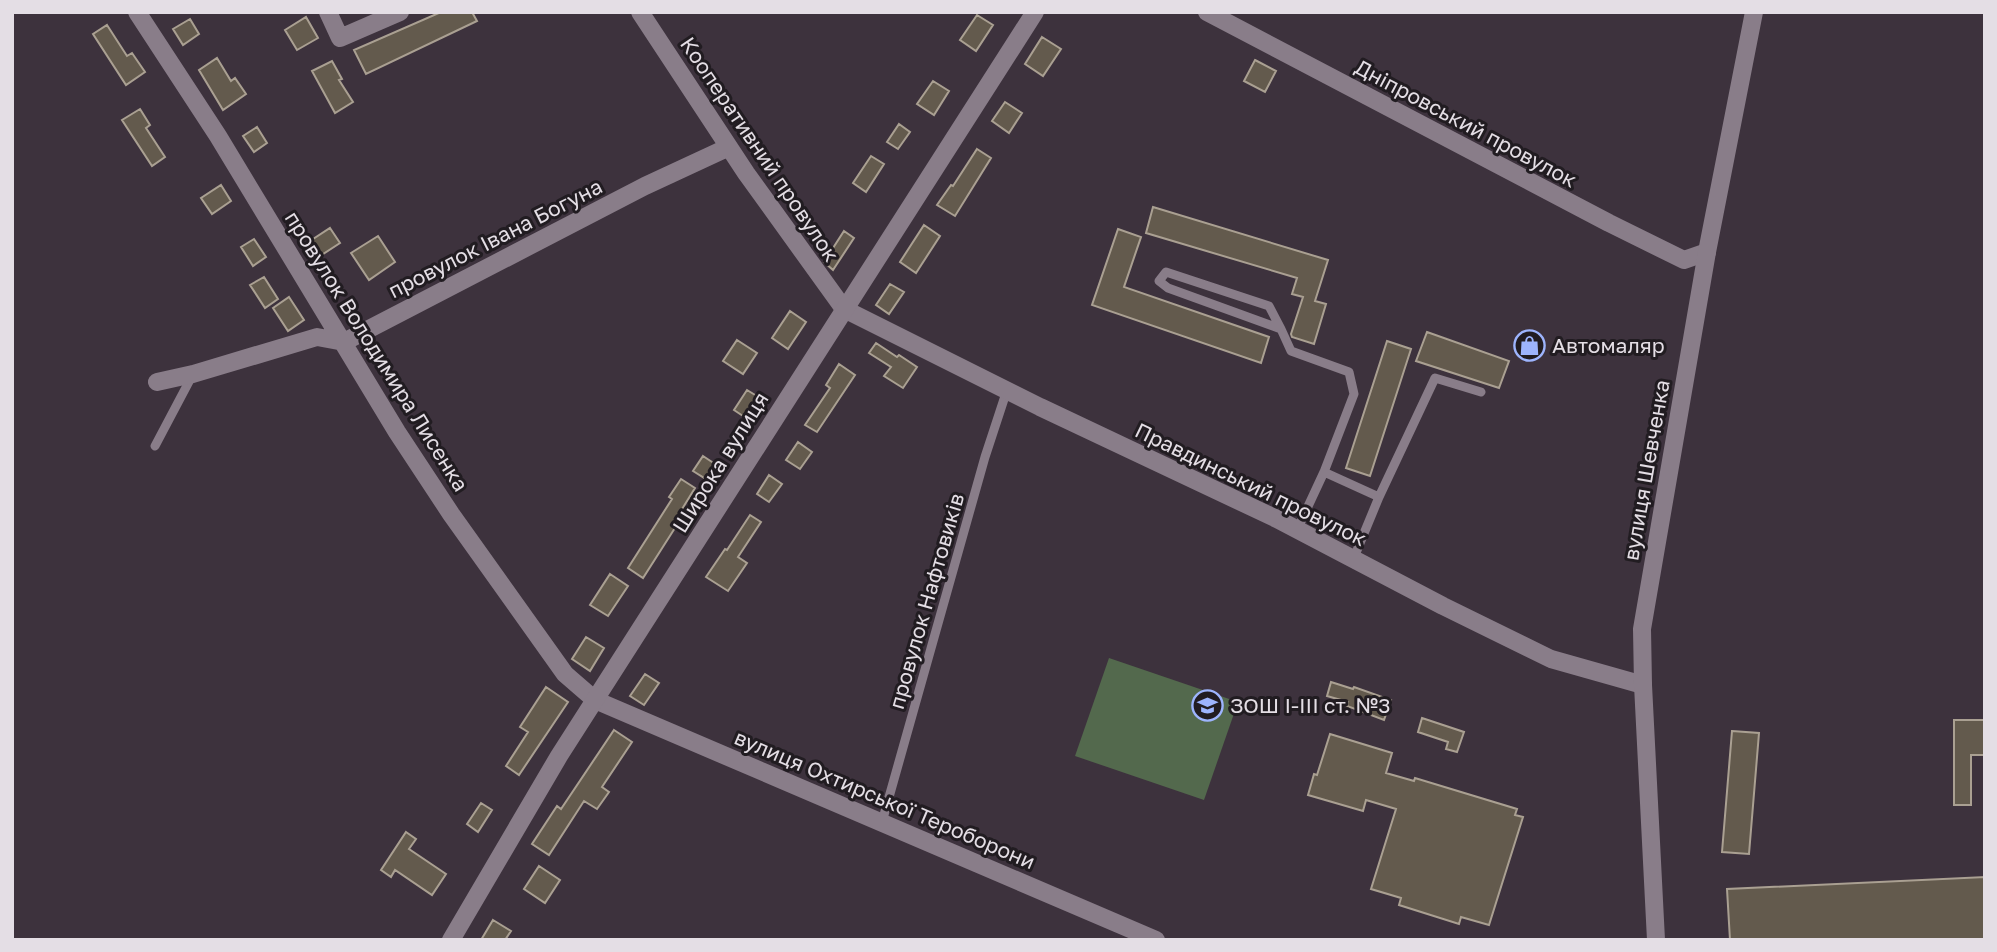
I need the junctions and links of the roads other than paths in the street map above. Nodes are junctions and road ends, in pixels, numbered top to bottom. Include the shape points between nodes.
1 (137, 12) edge
2 (328, 12) edge
3 (400, 12) edge
4 (640, 12) edge
5 (1035, 12) edge
6 (1207, 12) edge
7 (1754, 12) edge
8 (729, 147) junction
9 (1707, 252) junction
10 (844, 309) junction
11 (1281, 329) junction
12 (344, 342) junction
13 (193, 374) junction
14 (157, 382) dead end
15 (1007, 390) junction
16 (1481, 392) dead end
17 (155, 446) dead end
18 (1324, 472) junction
19 (1379, 497) junction
20 (1297, 530) junction
21 (1353, 560) junction
22 (1643, 685) junction
23 (595, 701) junction
24 (882, 822) junction
25 (451, 940) edge
26 (1156, 940) edge
27 (1656, 940) edge

1 - 12 street, провулок Володимира Лисенка
2 - 3 street via 340,38
4 - 8 street, Кооперативний провулок
5 - 10 street, Широка вулиця
6 - 9 street, Дніпровський провулок via 1684,260
7 - 9 street, вулиця Шевченка
8 - 10 street, Кооперативний провулок
8 - 12 street, провулок Івана Богуна
9 - 22 street, вулиця Шевченка via 1642,629
10 - 15 street, Правдинський провулок
10 - 23 street, Широка вулиця
11 - 11 lane via 1168,288 1159,281 1166,272 1269,306
11 - 18 lane via 1291,351 1349,372 1354,394
12 - 13 street via 317,337
12 - 23 street, провулок Володимира Лисенка via 451,514 565,674
13 - 14 street
13 - 17 lane
15 - 20 street, Правдинський провулок
15 - 24 lane, провулок Нафтовиків
16 - 19 lane via 1435,378
18 - 19 lane
18 - 20 lane
19 - 21 lane
20 - 21 street, Правдинський провулок
21 - 22 street, Правдинський провулок via 1551,659
22 - 27 street, вулиця Шевченка
23 - 24 street, вулиця Охтирської Тероборони
23 - 25 street, Широка вулиця
24 - 26 street, вулиця Охтирської Тероборони

